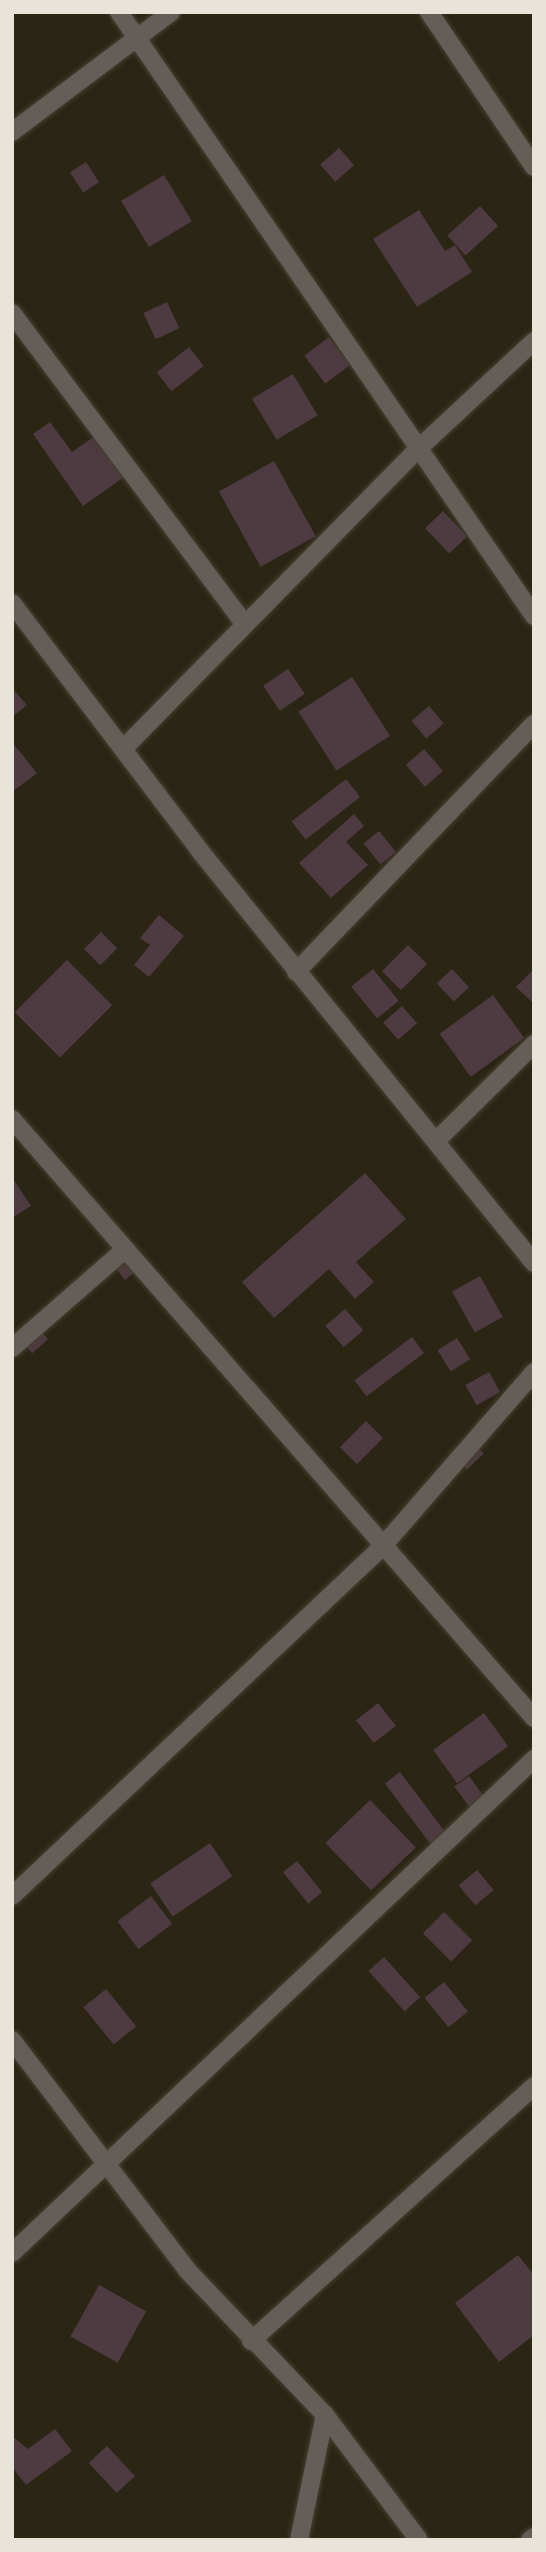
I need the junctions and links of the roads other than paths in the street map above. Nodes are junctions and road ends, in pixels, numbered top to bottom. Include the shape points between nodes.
1 (119, 12) edge
2 (171, 12) edge
3 (429, 12) edge
4 (136, 37) junction
5 (12, 132) edge
6 (534, 167) edge
7 (12, 313) edge
8 (534, 341) edge
9 (419, 448) junction
10 (12, 603) edge
11 (534, 616) edge
12 (245, 625) junction
13 (534, 724) edge
14 (125, 747) junction
15 (296, 972) junction
16 (534, 1044) edge
17 (12, 1119) edge
18 (438, 1139) junction
19 (123, 1251) junction
20 (534, 1263) edge
21 (12, 1348) edge
22 (534, 1373) edge
23 (382, 1547) junction
24 (534, 1718) edge
25 (534, 1759) edge
26 (12, 1896) edge
27 (12, 2040) edge
28 (534, 2086) edge
29 (105, 2168) junction
30 (12, 2253) edge
31 (251, 2341) junction
32 (326, 2415) junction
33 (299, 2540) edge
34 (419, 2540) edge

1 - 4 street
2 - 4 street
3 - 6 street
4 - 5 street
4 - 9 street
7 - 12 street
8 - 9 street
9 - 11 street
9 - 12 street
10 - 14 street
12 - 14 street
13 - 15 street
14 - 15 street
15 - 18 street
16 - 18 street
17 - 19 street
18 - 20 street
19 - 21 street
19 - 23 street
22 - 23 street
23 - 24 street
23 - 26 street
25 - 29 street
27 - 29 street
28 - 31 street
29 - 30 street
29 - 31 street
31 - 32 street
32 - 33 street
32 - 34 street

